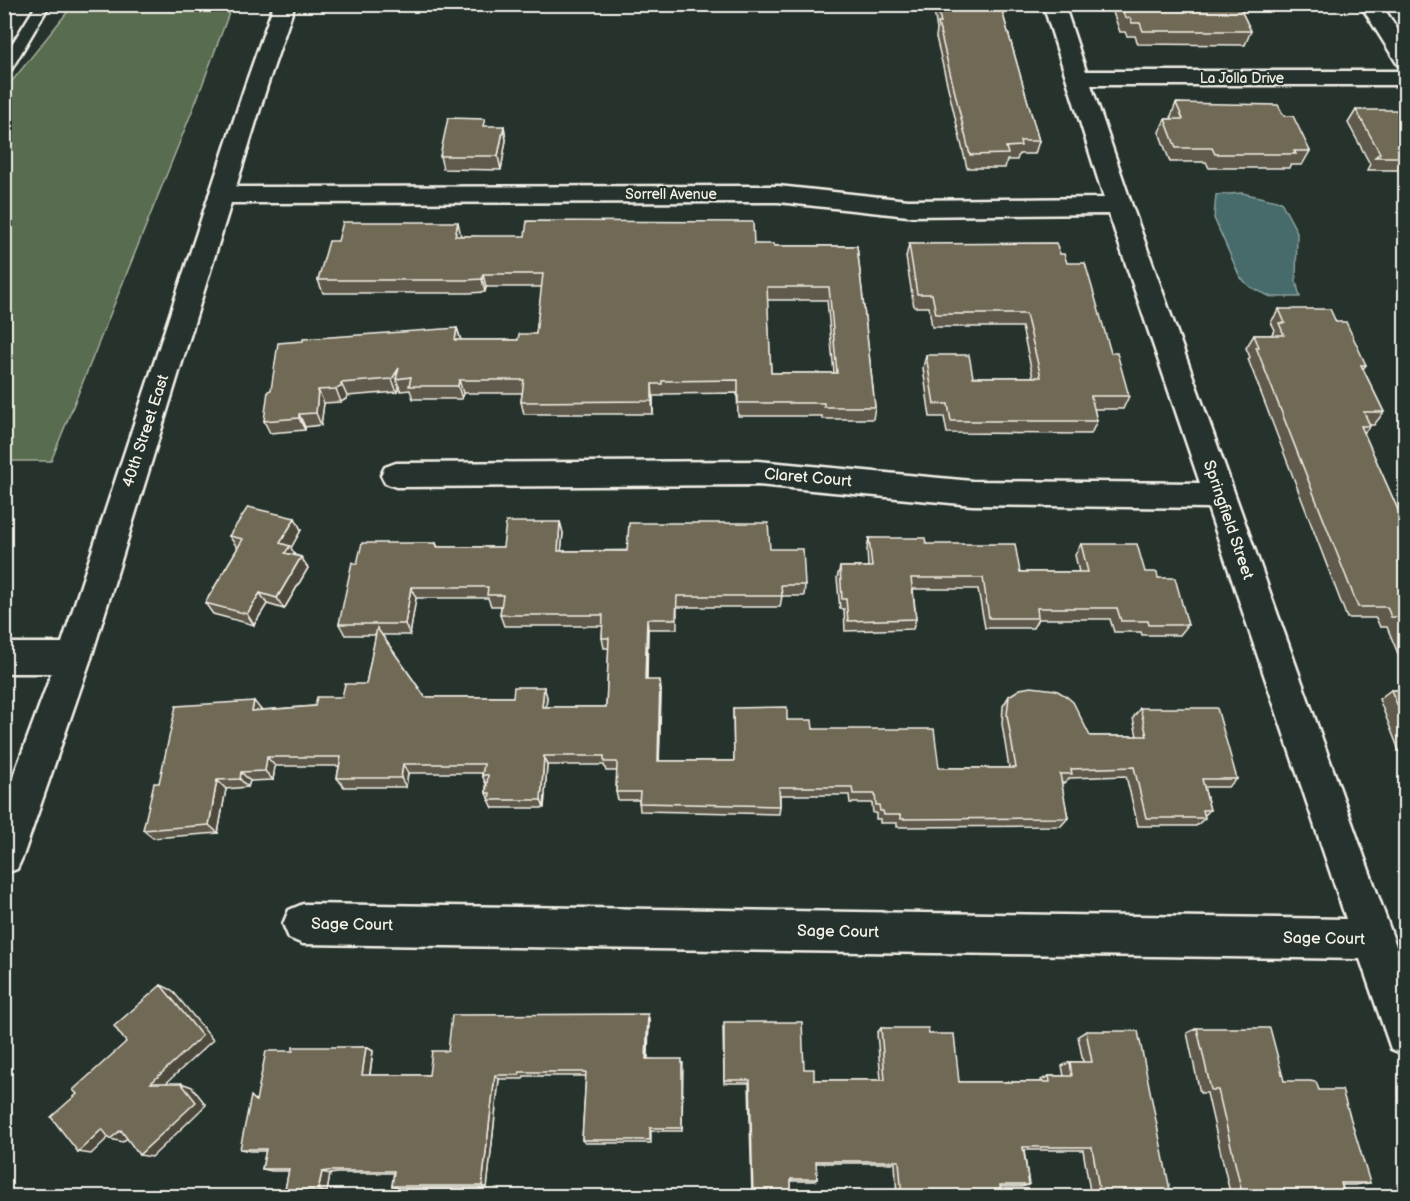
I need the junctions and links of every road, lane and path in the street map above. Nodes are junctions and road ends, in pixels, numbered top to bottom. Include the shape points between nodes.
1 (44, 4) edge
2 (285, 4) edge
3 (1053, 4) edge
4 (1370, 4) edge
5 (1406, 60) edge
6 (4, 70) edge
7 (1078, 78) junction
8 (1406, 78) edge
9 (222, 195) junction
10 (1119, 206) junction
11 (396, 475) dead end
12 (1220, 496) junction
13 (4, 658) edge
14 (74, 658) junction
15 (4, 856) edge
16 (303, 924) dead end
17 (1373, 939) junction
18 (1406, 1035) edge

1 - 6 lane
2 - 9 street, 40th Street East
3 - 7 street, Springfield Street
4 - 5 street
7 - 8 street, La Jolla Drive
7 - 10 street, Springfield Street
9 - 10 street, Sorrell Avenue via 778,194 908,208
9 - 14 street, 40th Street East
10 - 12 street, Springfield Street
11 - 12 street, Claret Court via 758,473 972,493
12 - 17 street, Springfield Street
13 - 14 street
14 - 15 street, 40th Street East
16 - 17 street, Sage Court
17 - 18 street, Springfield Street

